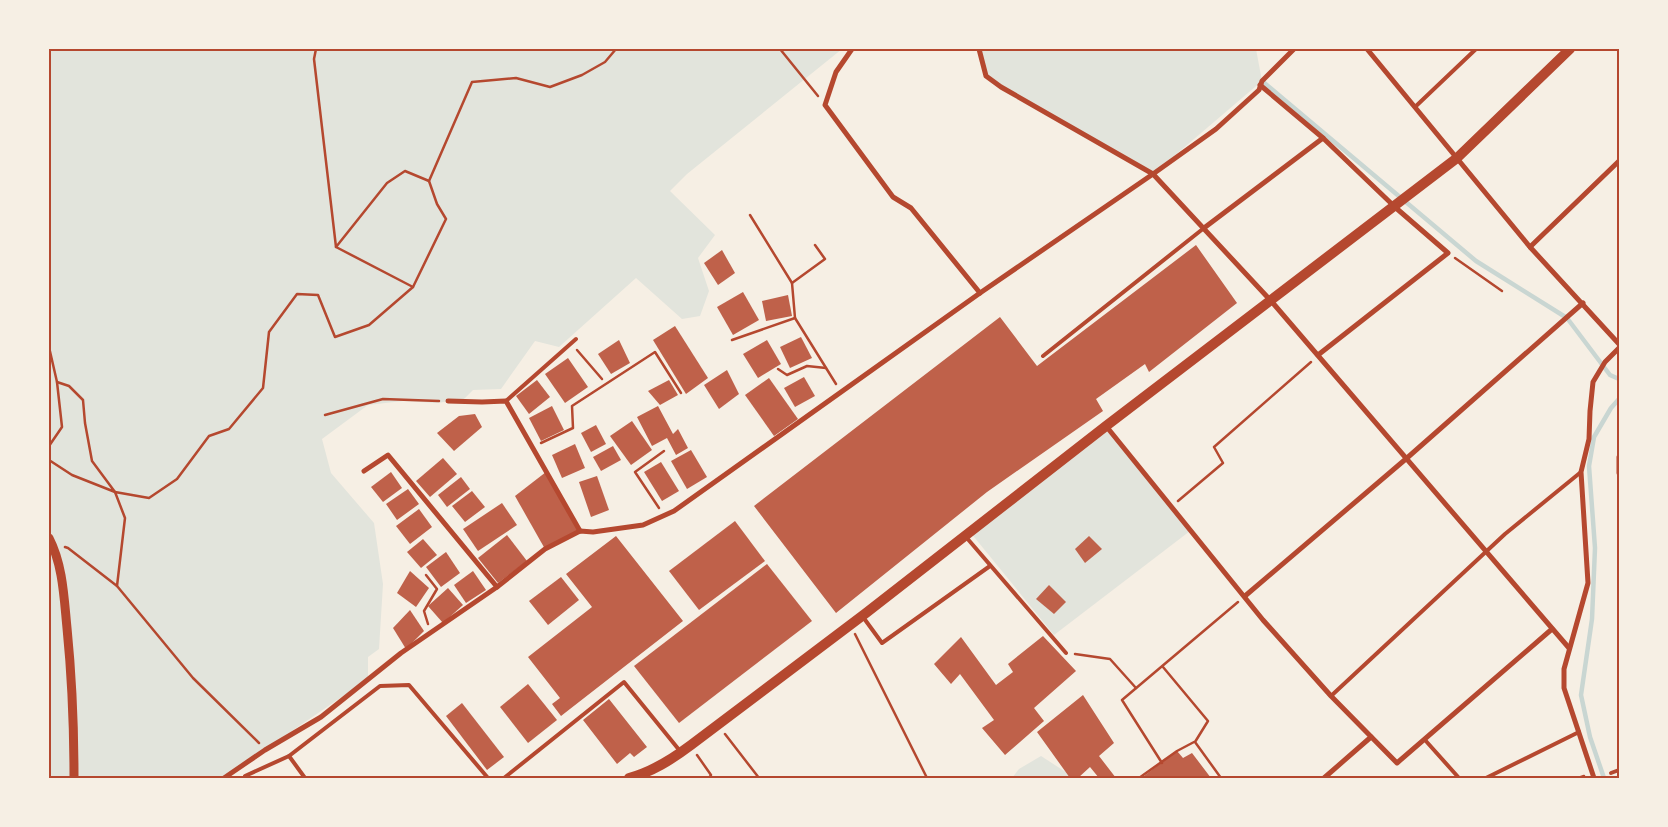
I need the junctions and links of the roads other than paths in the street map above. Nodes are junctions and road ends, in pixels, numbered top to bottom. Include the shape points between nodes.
1 (852, 49) edge
2 (979, 49) edge
3 (1294, 49) edge
4 (1368, 49) edge
5 (1476, 49) edge
6 (1570, 49) edge
7 (1260, 85) junction
8 (1415, 107) junction
9 (1323, 138) junction
10 (1457, 158) junction
11 (1619, 161) edge
12 (1153, 174) junction
13 (1394, 206) junction
14 (1204, 228) junction
15 (1530, 246) junction
16 (980, 292) junction
17 (1270, 300) junction
18 (1582, 304) junction
19 (576, 339) dead end
20 (1619, 344) edge
21 (1619, 348) edge
22 (1318, 355) junction
23 (1043, 356) dead end
24 (448, 401) road end
25 (506, 401) junction
26 (1106, 426) junction
27 (1406, 458) junction
28 (1619, 458) edge
29 (364, 471) dead end
30 (1581, 472) junction
31 (1619, 473) edge
32 (580, 531) junction
33 (964, 536) junction
34 (51, 542) edge
35 (1487, 552) junction
36 (990, 566) junction
37 (497, 587) junction
38 (1245, 596) junction
39 (862, 616) junction
40 (1552, 629) junction
41 (1569, 648) junction
42 (1066, 653) road end
43 (1331, 696) junction
44 (1579, 732) junction
45 (1371, 737) junction
46 (1425, 740) junction
47 (681, 752) junction
48 (289, 756) junction
49 (1619, 770) edge
50 (1611, 773) dead end
51 (245, 776) dead end
52 (74, 778) edge
53 (224, 778) edge
54 (305, 778) edge
55 (488, 778) edge
56 (504, 778) edge
57 (629, 778) edge
58 (1324, 778) edge
59 (1459, 778) edge
60 (1486, 778) edge
61 (1594, 778) edge

1 - 16 street via 836,72 825,105 893,197 910,208
2 - 12 street via 986,76 1001,87
3 - 7 street
4 - 8 street
5 - 8 lane
6 - 10 main road
7 - 9 street
7 - 12 street via 1259,90 1216,129
8 - 10 street
9 - 13 street
9 - 14 street
10 - 13 main road
10 - 15 street
11 - 15 street
12 - 14 street
12 - 16 street
13 - 17 main road
13 - 22 street via 1448,253
14 - 17 street
14 - 23 lane
15 - 18 street
16 - 32 street via 674,511 643,525
17 - 22 street
17 - 26 main road
18 - 20 street
18 - 27 street
19 - 25 lane
21 - 30 street via 1605,362 1593,382 1590,439
22 - 27 street
24 - 25 street
25 - 32 street
26 - 33 main road
26 - 38 street
27 - 35 street
27 - 38 street
28 - 31 street
29 - 37 street via 388,455
30 - 35 lane
30 - 41 street via 1588,583
32 - 37 street via 545,549
33 - 36 lane
33 - 39 main road
34 - 52 street via 63,583 72,675
35 - 40 street
35 - 43 lane
36 - 39 lane via 882,643
36 - 42 lane
37 - 53 street via 401,653 321,717
38 - 43 street
39 - 47 main road
40 - 41 street
40 - 46 street
41 - 44 street via 1564,688
43 - 45 street
44 - 60 lane
44 - 61 street
45 - 46 street via 1397,763
45 - 58 street
46 - 59 lane
47 - 56 lane via 624,682
47 - 57 main road via 661,766
48 - 51 lane
48 - 54 lane
48 - 55 lane via 380,686 409,685
49 - 50 lane

